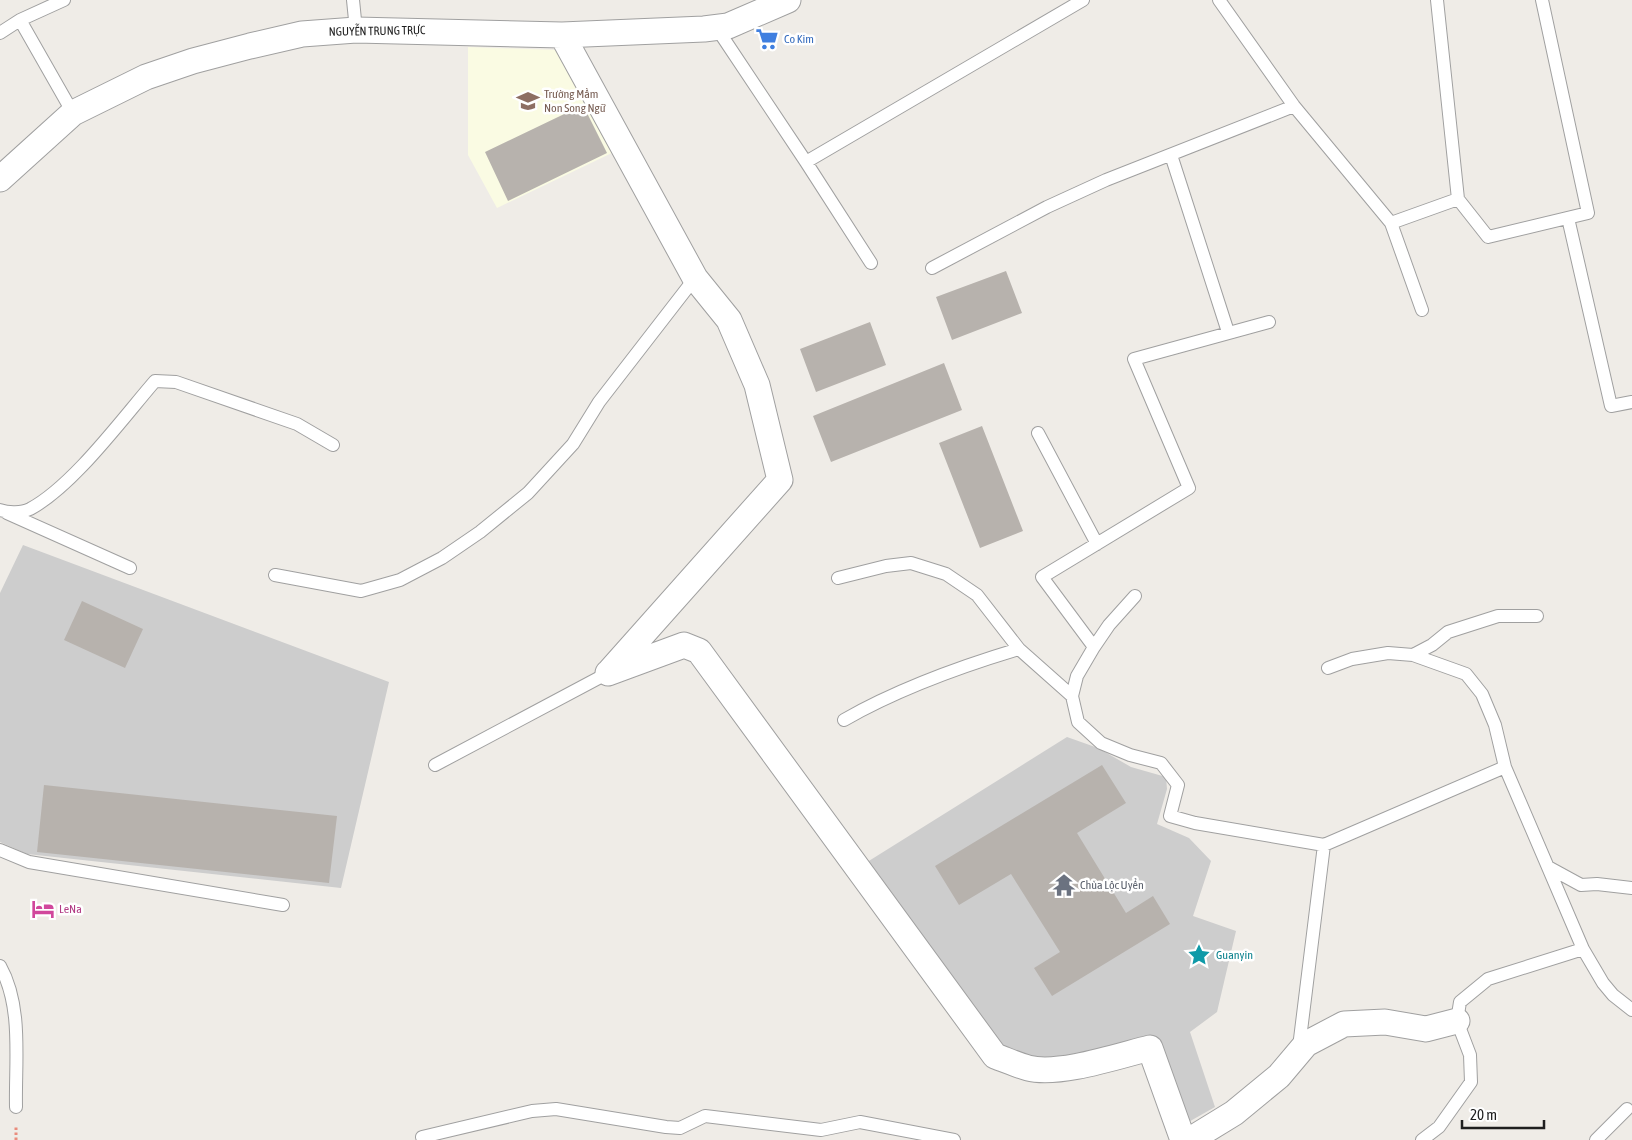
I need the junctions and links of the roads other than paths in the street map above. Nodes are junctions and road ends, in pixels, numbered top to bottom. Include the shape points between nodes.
1 (64, 0) edge
2 (353, 0) edge
3 (788, 0) edge
4 (1083, 0) edge
5 (1219, 0) edge
6 (1438, 0) edge
7 (1542, 0) edge
8 (20, 20) junction
9 (716, 28) junction
10 (356, 30) junction
11 (0, 33) edge
12 (562, 35) junction
13 (1294, 106) junction
14 (73, 113) junction
15 (1171, 154) junction
16 (806, 162) junction
17 (0, 179) edge
18 (1458, 199) junction
19 (1568, 218) junction
20 (1391, 223) junction
21 (871, 264) dead end
22 (932, 268) dead end
23 (695, 278) junction
24 (1422, 310) dead end
25 (1270, 322) dead end
26 (1228, 332) junction
27 (1632, 402) edge
28 (1038, 433) dead end
29 (333, 445) dead end
30 (1, 511) edge
31 (1097, 544) junction
32 (130, 568) dead end
33 (275, 575) dead end
34 (838, 578) dead end
35 (1135, 596) dead end
36 (1537, 616) dead end
37 (1094, 647) junction
38 (1019, 649) junction
39 (1413, 655) junction
40 (1328, 668) dead end
41 (608, 673) junction
42 (1072, 696) junction
43 (844, 720) dead end
44 (435, 765) dead end
45 (1506, 767) junction
46 (1324, 845) junction
47 (0, 850) edge
48 (1548, 868) junction
49 (1632, 888) edge
50 (283, 905) dead end
51 (1583, 949) junction
52 (0, 966) edge
53 (1632, 1010) edge
54 (1457, 1021) junction
55 (1299, 1052) junction
56 (16, 1107) dead end
57 (1628, 1110) dead end
58 (819, 1135) edge
59 (422, 1137) dead end
60 (954, 1140) edge
61 (1183, 1140) edge
62 (1190, 1140) edge
63 (1422, 1140) edge
64 (1596, 1140) edge

1 - 8 lane
2 - 10 lane
3 - 9 street, NGUYỄN TRUNG TRỰC
4 - 16 lane
5 - 13 lane
6 - 18 lane
7 - 19 lane via 1588,213
8 - 11 lane
8 - 14 lane
9 - 12 street, NGUYỄN TRUNG TRỰC
9 - 16 lane
10 - 12 street, NGUYỄN TRUNG TRỰC
10 - 14 street, NGUYỄN TRUNG TRỰC via 302,34 193,61 146,77
12 - 23 street
13 - 15 lane
13 - 20 lane
14 - 17 street, NGUYỄN TRUNG TRỰC
15 - 22 lane via 1047,207
15 - 26 lane
16 - 21 lane
18 - 19 lane via 1488,237
18 - 20 lane
19 - 27 lane via 1611,406
20 - 24 lane
23 - 33 lane via 599,402 573,444 528,493 480,532 442,558 400,580 362,591
23 - 41 street via 729,320 757,384 780,480
25 - 26 lane
26 - 31 lane via 1134,359 1189,488
28 - 31 lane
29 - 30 lane via 296,424 176,382 155,381 65,484 29,510
30 - 32 lane
31 - 37 lane via 1042,577
34 - 38 lane via 911,563 946,574 977,594
35 - 37 lane
36 - 39 lane via 1498,616 1448,632
37 - 42 lane via 1077,676
38 - 42 lane
38 - 43 lane via 877,701
39 - 40 lane via 1352,659
39 - 45 lane via 1466,674 1482,694 1495,725
41 - 44 lane
41 - 61 street via 684,645 699,651 995,1056 1029,1068 1045,1069 1077,1066 1150,1048
42 - 46 lane via 1078,722 1101,743 1161,763 1178,785 1170,816
45 - 46 lane
45 - 48 lane
46 - 55 lane
47 - 50 lane via 29,862
48 - 49 lane via 1581,885
48 - 51 lane
51 - 53 lane via 1604,984
51 - 54 lane via 1488,979 1460,1002
52 - 56 lane via 9,982 15,1020
54 - 55 street via 1426,1029 1385,1022 1344,1024 1306,1044
54 - 63 lane via 1470,1055 1472,1082 1439,1127
55 - 62 street via 1279,1076 1234,1113
57 - 64 lane
58 - 59 lane via 718,1116 705,1116 680,1128 556,1110 532,1111
58 - 60 lane via 860,1122

